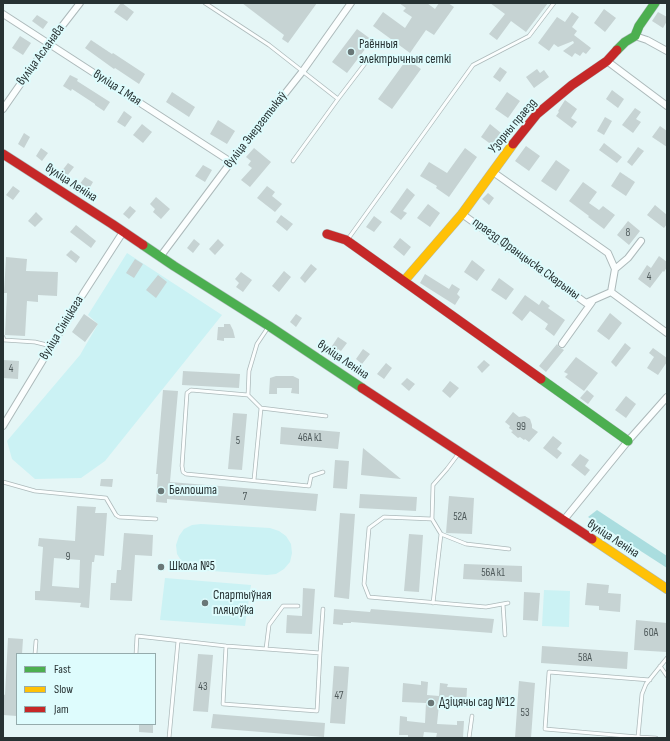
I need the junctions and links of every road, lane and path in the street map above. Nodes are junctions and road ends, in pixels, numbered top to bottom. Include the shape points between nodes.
1 (80, 3) edge
2 (205, 3) edge
3 (351, 3) edge
4 (554, 3) edge
5 (655, 3) edge
6 (3, 14) edge
7 (635, 36) junction
8 (49, 43) junction
9 (667, 52) edge
10 (370, 57) dead end
11 (607, 61) junction
12 (302, 72) junction
13 (338, 100) junction
14 (667, 106) edge
15 (3, 109) edge
16 (3, 154) edge
17 (293, 161) dead end
18 (231, 162) junction
19 (493, 172) junction
20 (462, 214) junction
21 (123, 232) junction
22 (327, 234) dead end
23 (346, 240) junction
24 (641, 241) dead end
25 (160, 257) junction
26 (615, 269) junction
27 (404, 281) junction
28 (611, 292) junction
29 (593, 300) junction
30 (269, 326) junction
31 (667, 334) edge
32 (3, 337) edge
33 (562, 344) dead end
34 (51, 346) junction
35 (248, 395) junction
36 (667, 397) edge
37 (261, 408) junction
38 (326, 416) dead end
39 (3, 426) edge
40 (628, 441) junction
41 (459, 453) junction
42 (323, 472) dead end
43 (254, 480) junction
44 (3, 482) edge
45 (156, 518) dead end
46 (432, 519) junction
47 (563, 521) junction
48 (441, 534) junction
49 (509, 549) dead end
50 (667, 589) edge
51 (433, 603) junction
52 (508, 603) dead end
53 (503, 604) junction
54 (298, 606) dead end
55 (323, 609) dead end
56 (505, 635) dead end
57 (36, 641) dead end
58 (178, 641) junction
59 (226, 646) junction
60 (266, 648) junction
61 (35, 653) edge
62 (136, 653) edge
63 (320, 653) junction
64 (667, 658) edge
65 (660, 666) junction
66 (667, 676) edge
67 (650, 680) junction
68 (472, 716) dead end
69 (638, 737) junction
70 (169, 738) edge
71 (469, 738) edge
72 (656, 738) edge

1 - 8 street, вуліца Асланава
2 - 12 lane via 269,45
3 - 12 street, вуліца Энергетыкаў
4 - 23 lane via 529,36 473,65
5 - 7 main road, Узорны праезд
6 - 8 street, вуліца 1 Мая
7 - 9 street
7 - 11 main road, Узорны праезд via 625,42
8 - 15 street, вуліца Асланава
8 - 18 street, вуліца 1 Мая
10 - 13 lane
11 - 14 street
11 - 19 main road, Узорны праезд via 537,114
12 - 13 lane
12 - 18 street, вуліца Энергетыкаў
13 - 17 lane
16 - 21 main road, вуліца Леніна
18 - 25 street, вуліца Энергетыкаў
19 - 20 main road, Узорны праезд
19 - 26 street via 608,253
20 - 27 main road, Узорны праезд
20 - 29 street, праезд Францыска Скарыны via 586,303
21 - 25 main road, вуліца Леніна
21 - 34 street, вуліца Сініцкага
22 - 23 main road
23 - 27 main road
24 - 26 street via 628,258
25 - 30 main road, вуліца Леніна
26 - 28 street
27 - 40 main road
28 - 29 street, праезд Францыска Скарыны
28 - 31 street
29 - 33 street
30 - 35 lane via 257,344 249,371
30 - 41 main road, вуліца Леніна
32 - 34 lane via 4,340
34 - 39 street, вуліца Сініцкага
35 - 37 lane
35 - 43 lane via 191,390 187,392 182,466 186,474
36 - 40 street
37 - 38 lane
37 - 43 lane
40 - 47 street
41 - 46 lane via 433,485
41 - 47 main road, вуліца Леніна
42 - 43 lane via 311,476 309,486
44 - 45 lane via 35,491 106,498 119,517
46 - 48 lane
46 - 51 lane via 384,517 369,528 364,584 369,597
47 - 50 main road, вуліца Леніна
48 - 49 lane via 466,544
48 - 51 lane
51 - 53 lane via 486,607
52 - 53 lane
53 - 56 lane
54 - 60 lane via 283,606 268,624
55 - 63 lane
57 - 61 lane
58 - 59 lane
58 - 62 lane via 138,636
58 - 70 lane
59 - 60 lane
59 - 63 lane via 223,704 317,711
60 - 63 lane
64 - 65 lane
65 - 66 lane
65 - 67 lane
67 - 69 lane via 642,694
67 - 69 lane via 550,672 545,730
68 - 71 lane
69 - 72 lane

